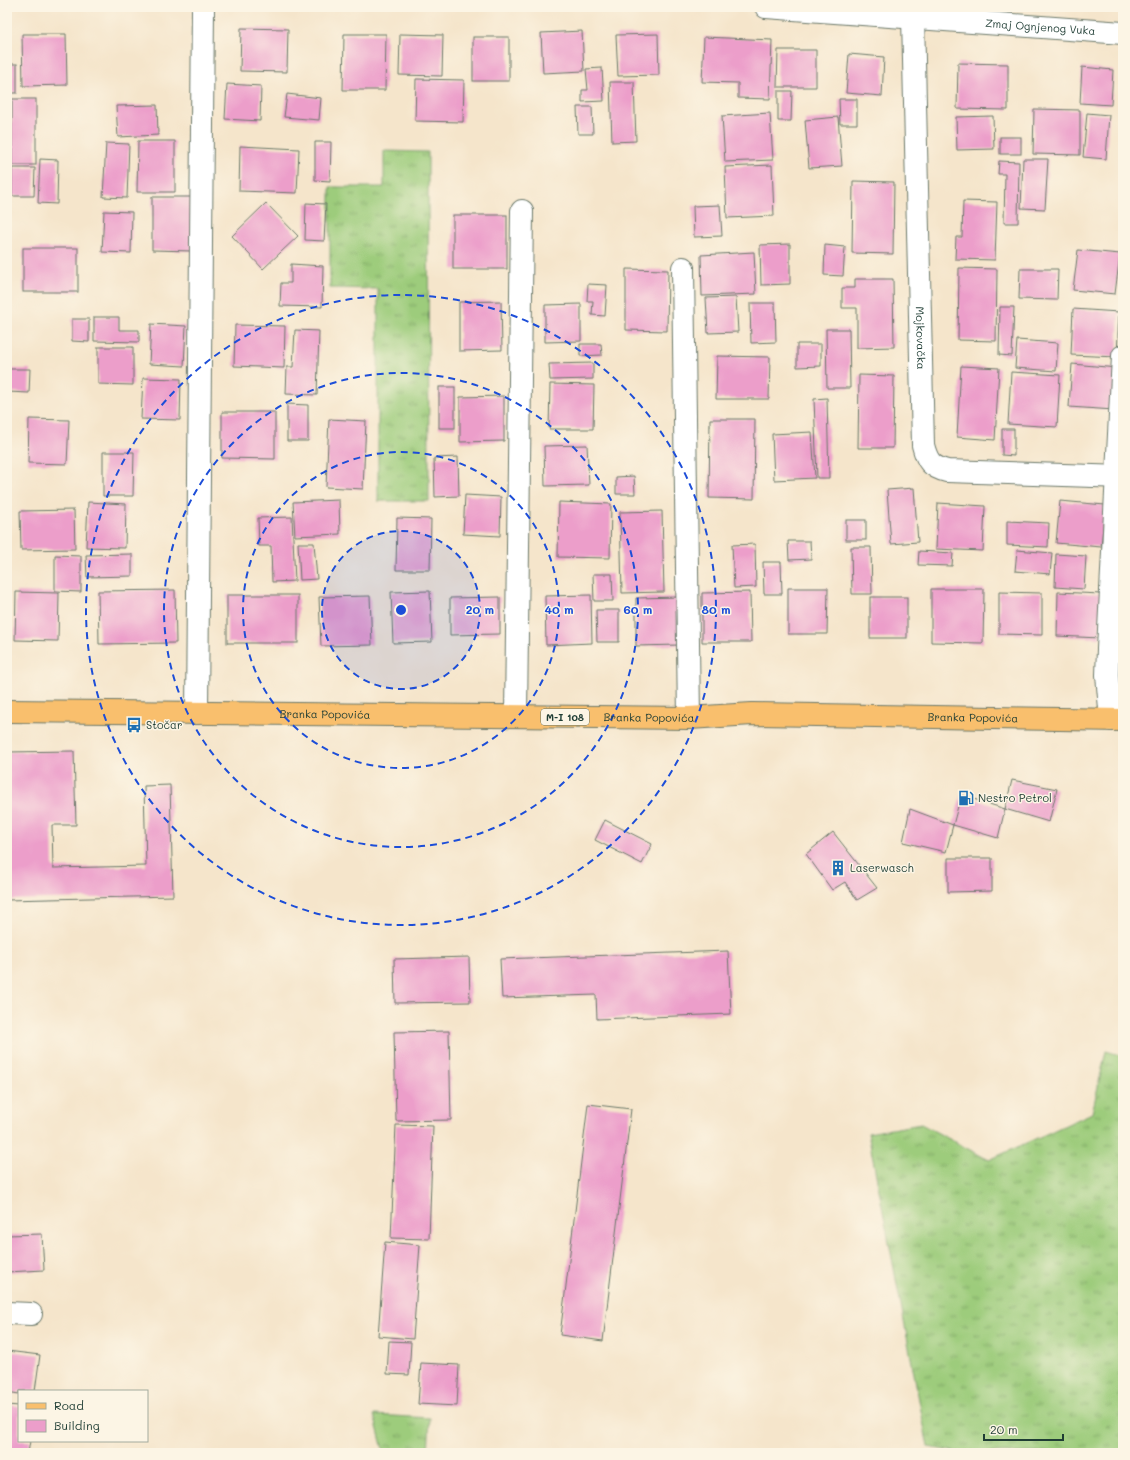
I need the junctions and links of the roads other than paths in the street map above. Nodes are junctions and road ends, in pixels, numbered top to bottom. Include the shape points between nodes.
1 (203, 7) edge
2 (766, 7) edge
3 (862, 10) edge
4 (912, 17) junction
5 (1035, 17) edge
6 (1123, 33) edge
7 (522, 211) dead end
8 (683, 268) dead end
9 (1123, 356) edge
10 (1120, 477) edge
11 (7, 712) edge
12 (197, 713) junction
13 (516, 716) junction
14 (689, 718) junction
15 (1117, 720) edge
16 (7, 1313) edge
17 (31, 1314) dead end

1 - 12 street
2 - 3 street, Zmaj Ognjenog Vuka
3 - 4 street, Zmaj Ognjenog Vuka
4 - 5 street, Zmaj Ognjenog Vuka
4 - 10 street, Mojkovačka via 923,445 927,458 937,468 947,471
5 - 6 street, Zmaj Ognjenog Vuka
7 - 13 street
8 - 14 street
9 - 10 street
10 - 15 street via 1107,675
11 - 12 main road, Branka Popovića / M-I 108
12 - 13 main road, Branka Popovića / M-I 108
13 - 14 main road, Branka Popovića / M-I 108
14 - 15 main road, Branka Popovića / M-I 108 via 752,714
16 - 17 street

